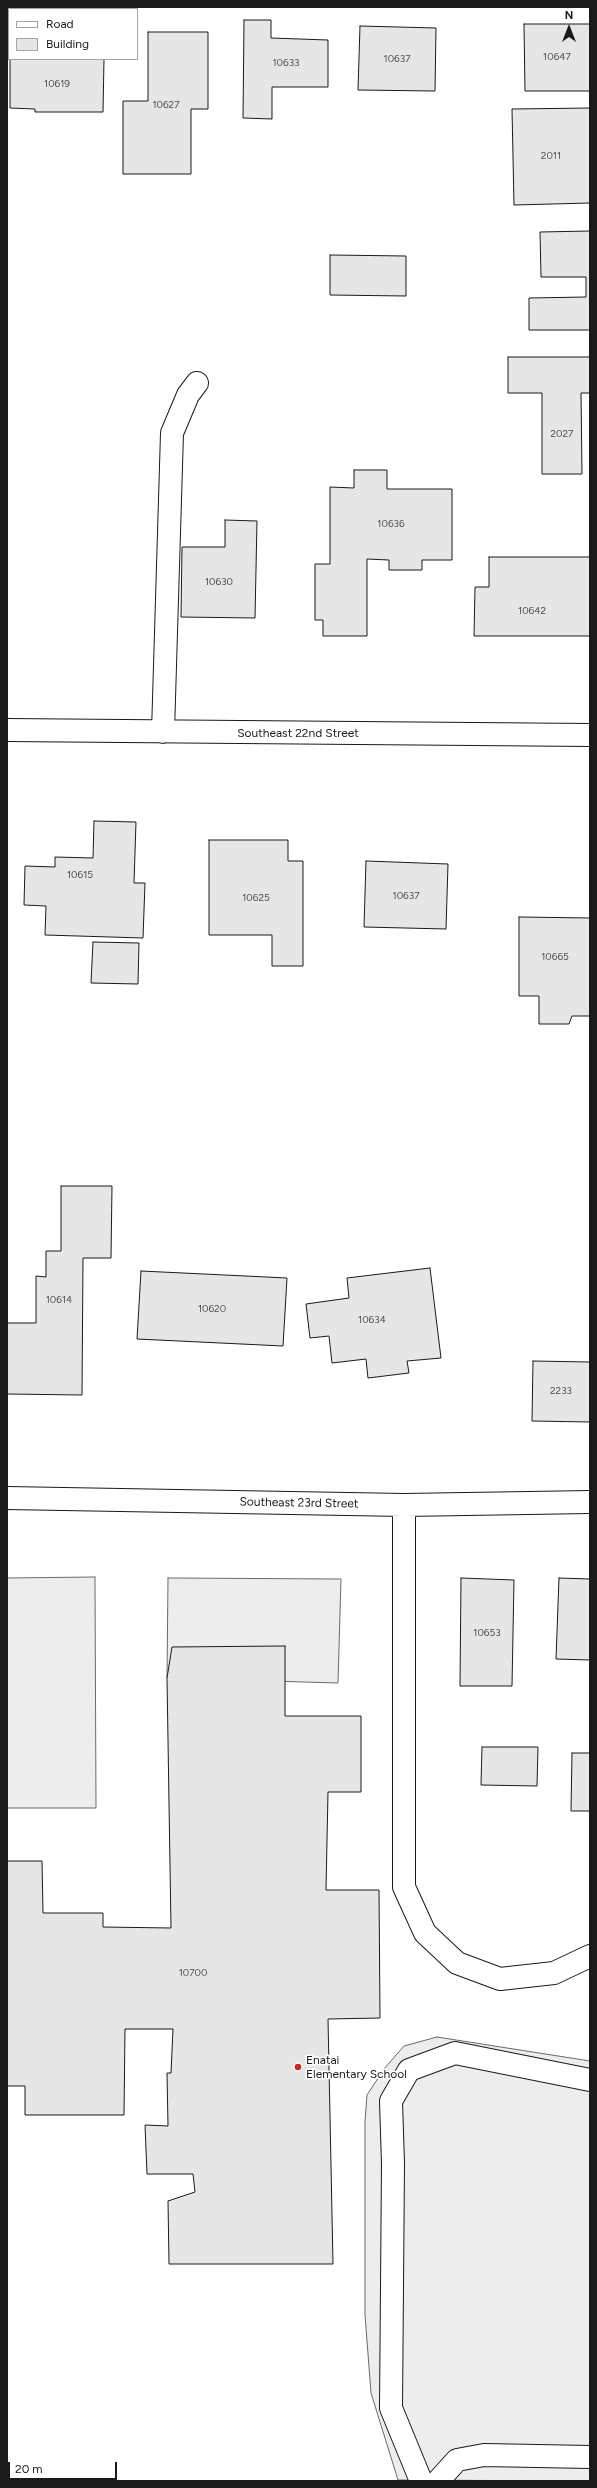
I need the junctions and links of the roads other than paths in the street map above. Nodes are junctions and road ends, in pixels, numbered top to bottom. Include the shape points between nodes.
1 (197, 383) dead end
2 (7, 730) edge
3 (163, 732) junction
4 (590, 735) edge
5 (7, 1498) edge
6 (590, 1502) edge
7 (404, 1505) junction
8 (590, 1956) edge
9 (590, 2080) edge
10 (590, 2457) edge
11 (421, 2481) edge
12 (438, 2481) edge

1 - 3 street via 188,395 172,433
2 - 3 street, Southeast 22nd Street
3 - 4 street, Southeast 22nd Street
5 - 7 street, Southeast 23rd Street
6 - 7 street, Southeast 23rd Street
7 - 8 street via 404,1887 425,1934 457,1963 500,1979 554,1974
9 - 11 street via 455,2053 409,2070 391,2101 391,2408
10 - 12 street via 484,2455 457,2460

